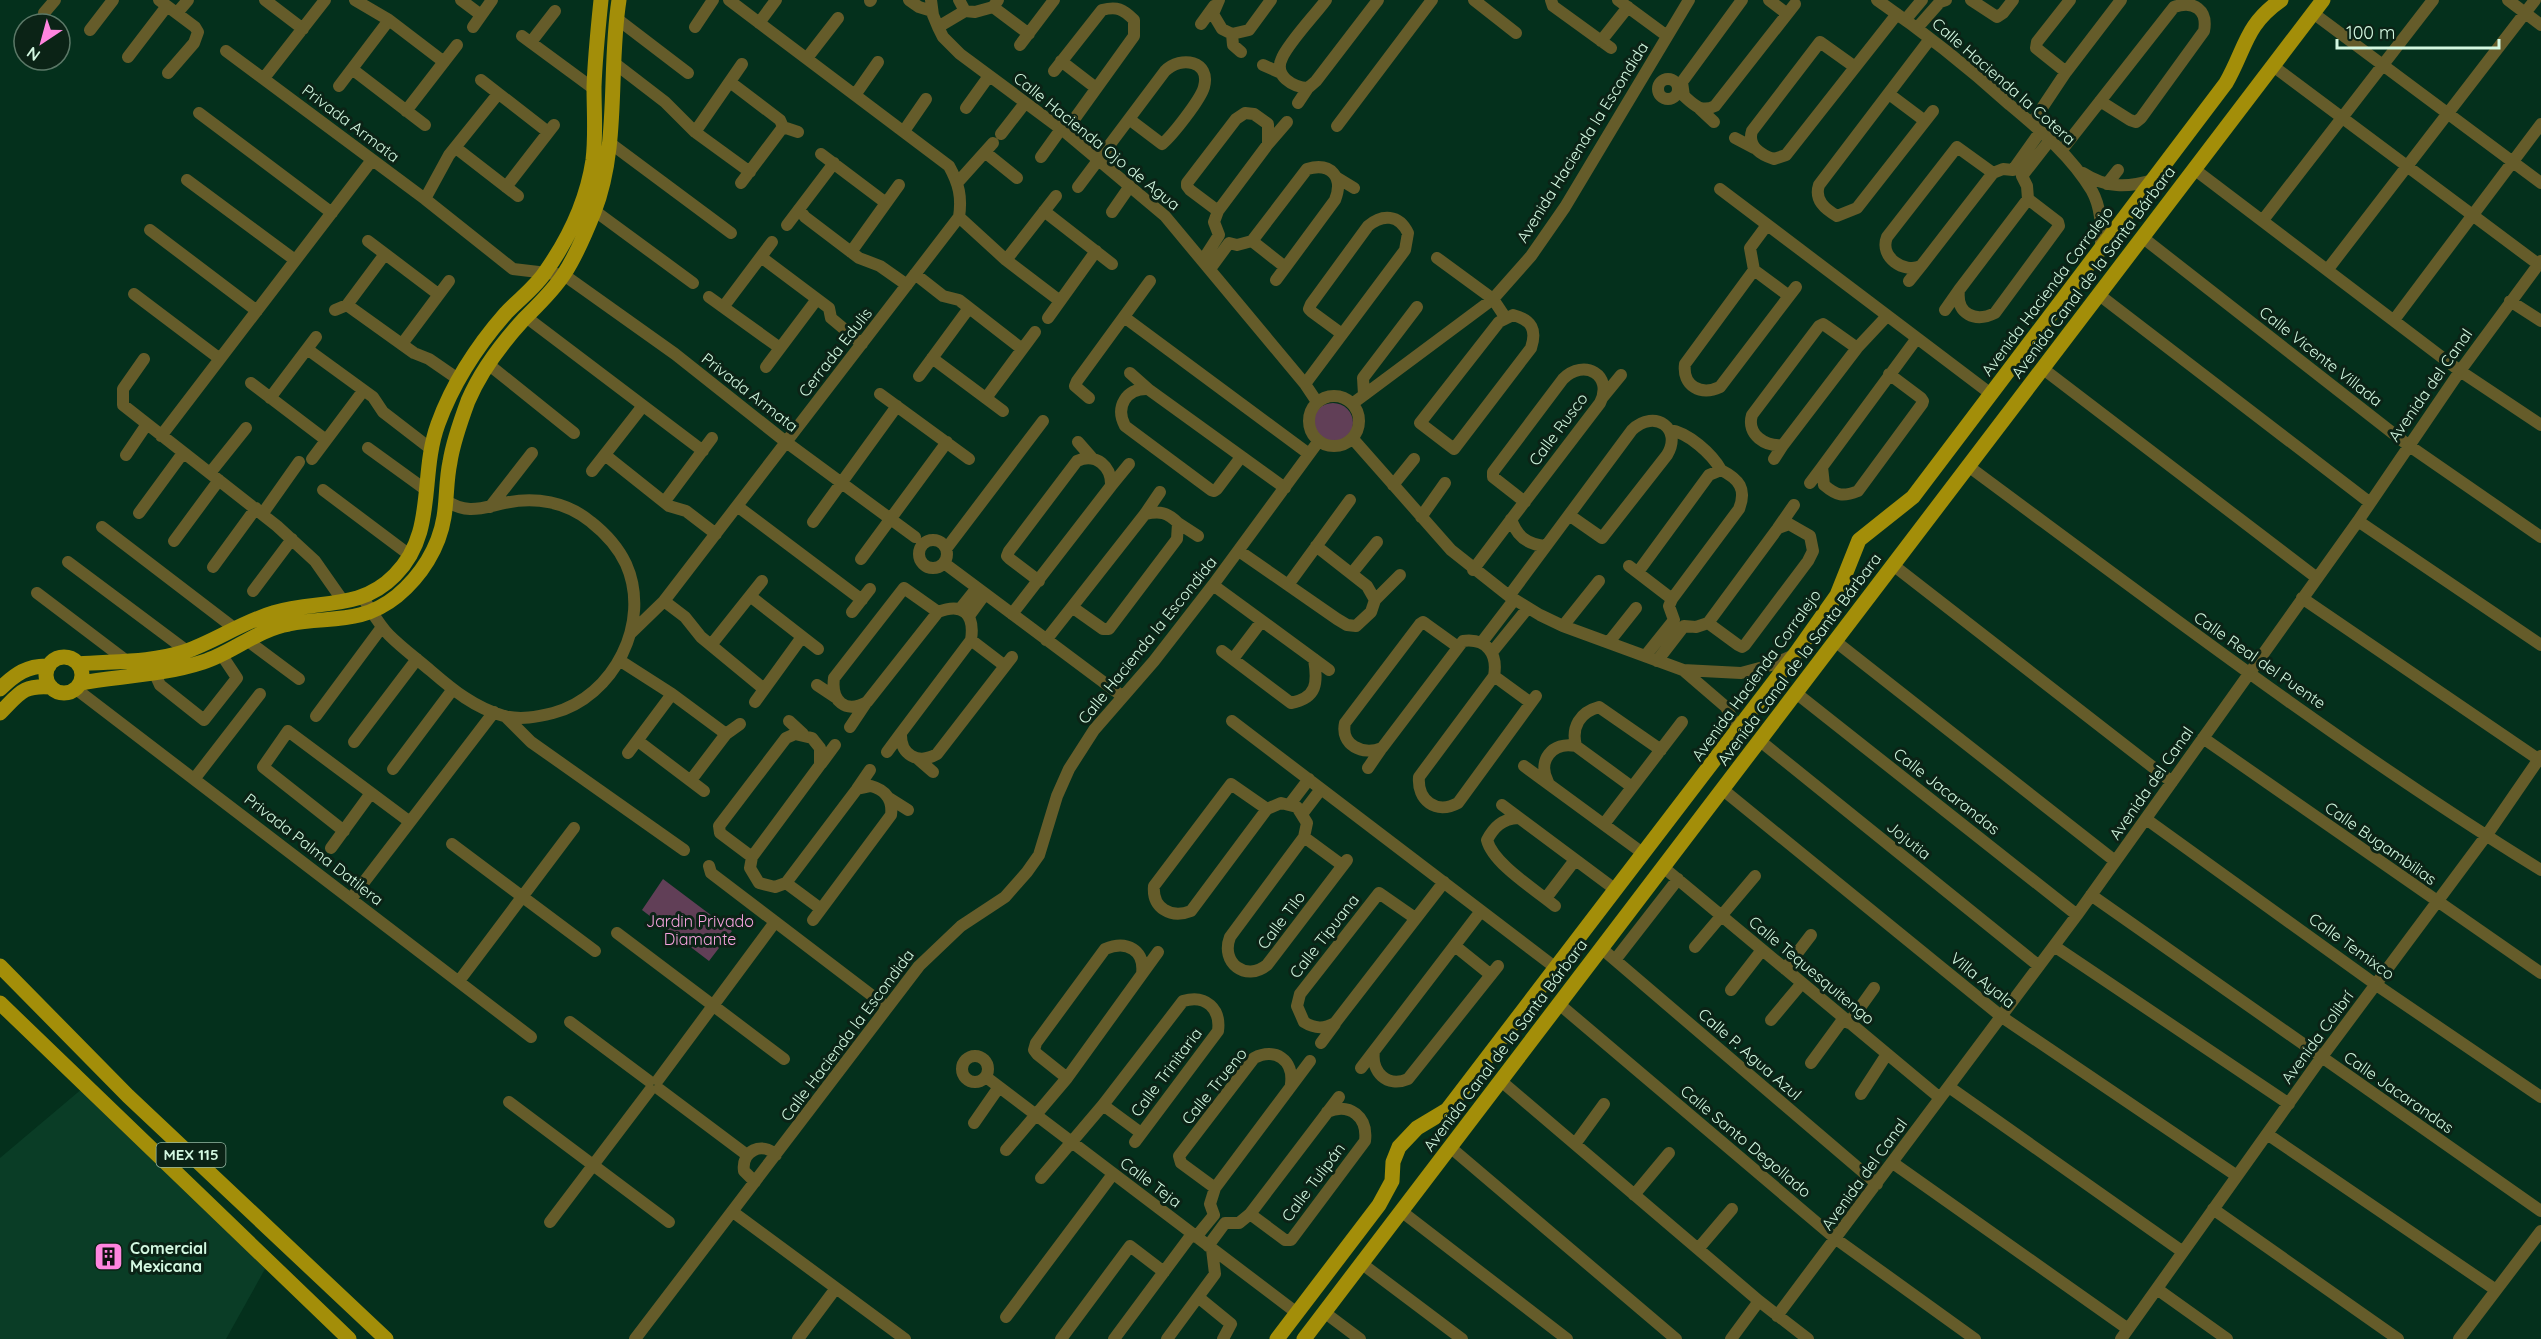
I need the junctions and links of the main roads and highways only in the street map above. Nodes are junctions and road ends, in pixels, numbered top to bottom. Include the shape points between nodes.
1 (601, 0) edge
2 (619, 0) edge
3 (2281, 0) edge
4 (2323, 0) edge
5 (78, 664) junction
6 (49, 666) junction
7 (78, 686) junction
8 (51, 687) junction
9 (1771, 687) junction
10 (0, 689) edge
11 (1793, 696) junction
12 (0, 712) edge
13 (0, 956) edge
14 (4, 971) edge
15 (0, 1002) edge
16 (349, 1339) edge
17 (386, 1339) edge
18 (1277, 1339) edge
19 (1304, 1339) edge

1 - 5 main road via 592,161 580,211 546,271 479,347 458,379 431,448 423,523 411,556 394,576 363,598 275,612 186,651 158,659
2 - 7 main road via 610,143 595,211 564,275 504,341 469,399 450,458 444,517 434,551 416,578 372,612 353,618 289,624 205,662
3 - 9 main road, Avenida Hacienda Corralejo via 2256,20 2226,83 1913,497 1859,540 1837,595
4 - 11 main road, Avenida Canal de la Santa Bárbara
5 - 6 main road via 63,657
5 - 7 main road via 82,673
6 - 8 main road via 46,677
6 - 10 main road via 26,669
7 - 8 main road via 63,693
8 - 12 main road via 32,686
9 - 11 main road
9 - 18 main road, Avenida Hacienda Corralejo via 1447,1110 1408,1135 1393,1162 1392,1181 1379,1206
11 - 19 main road, Avenida Canal de la Santa Bárbara
13 - 14 main road
14 - 17 main road, MEX 115 via 128,1096
15 - 16 main road, MEX 115

